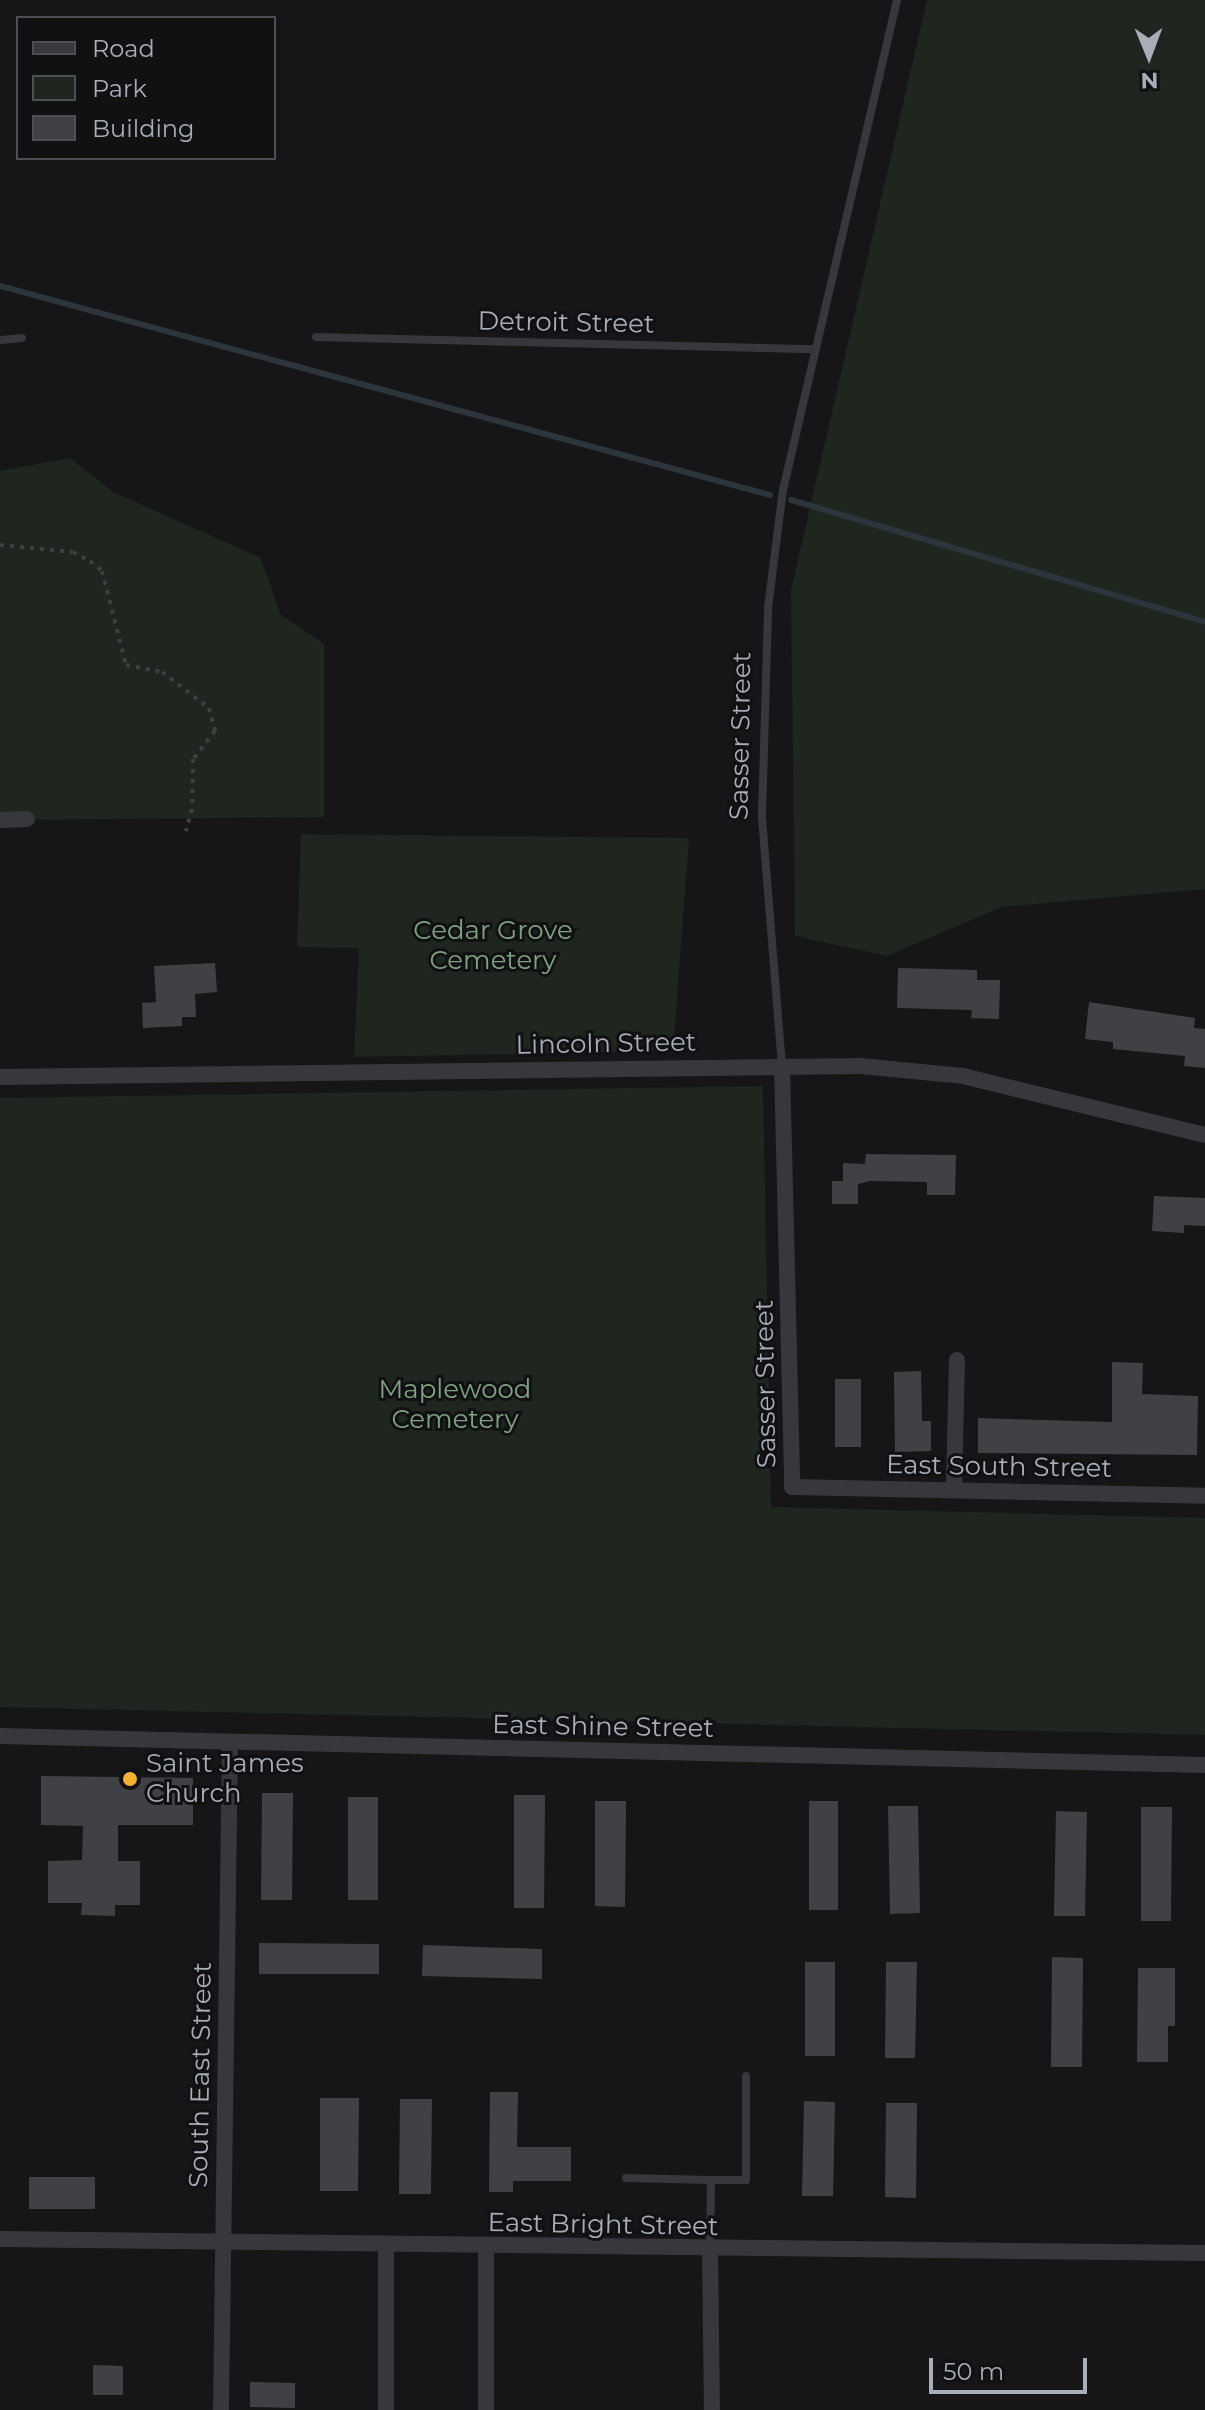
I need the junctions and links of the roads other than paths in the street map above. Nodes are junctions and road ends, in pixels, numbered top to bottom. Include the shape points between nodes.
1 (897, 0) edge
2 (316, 337) dead end
3 (22, 338) dead end
4 (0, 340) edge
5 (815, 349) junction
6 (27, 819) dead end
7 (0, 820) edge
8 (782, 1066) junction
9 (0, 1077) edge
10 (1205, 1135) edge
11 (957, 1360) dead end
12 (792, 1487) joint
13 (954, 1489) junction
14 (1205, 1496) edge
15 (0, 1736) edge
16 (230, 1742) junction
17 (1205, 1765) edge
18 (746, 2076) dead end
19 (626, 2178) dead end
20 (711, 2180) junction
21 (0, 2239) edge
22 (223, 2242) junction
23 (386, 2246) junction
24 (486, 2247) junction
25 (710, 2251) junction
26 (1205, 2253) edge
27 (221, 2410) edge
28 (386, 2410) edge
29 (486, 2410) edge
30 (712, 2410) edge

1 - 5 lane, Sasser Street
2 - 5 lane, Detroit Street
3 - 4 lane
5 - 8 lane, Sasser Street via 783,490 768,608 762,815
6 - 7 street
8 - 9 street, Lincoln Street
8 - 10 street, Lincoln Street via 860,1066 963,1076
8 - 12 street, Sasser Street
11 - 13 street
12 - 13 street, East South Street
13 - 14 street, East South Street
15 - 16 street, East Shine Street
16 - 17 street, East Shine Street
16 - 22 street, South East Street
18 - 20 lane via 746,2180
19 - 20 lane
20 - 25 lane
21 - 22 street, East Bright Street
22 - 23 street, East Bright Street
22 - 27 street, South East Street
23 - 24 street, East Bright Street
23 - 28 street
24 - 25 street, East Bright Street
24 - 29 street
25 - 26 street, East Bright Street
25 - 30 street

